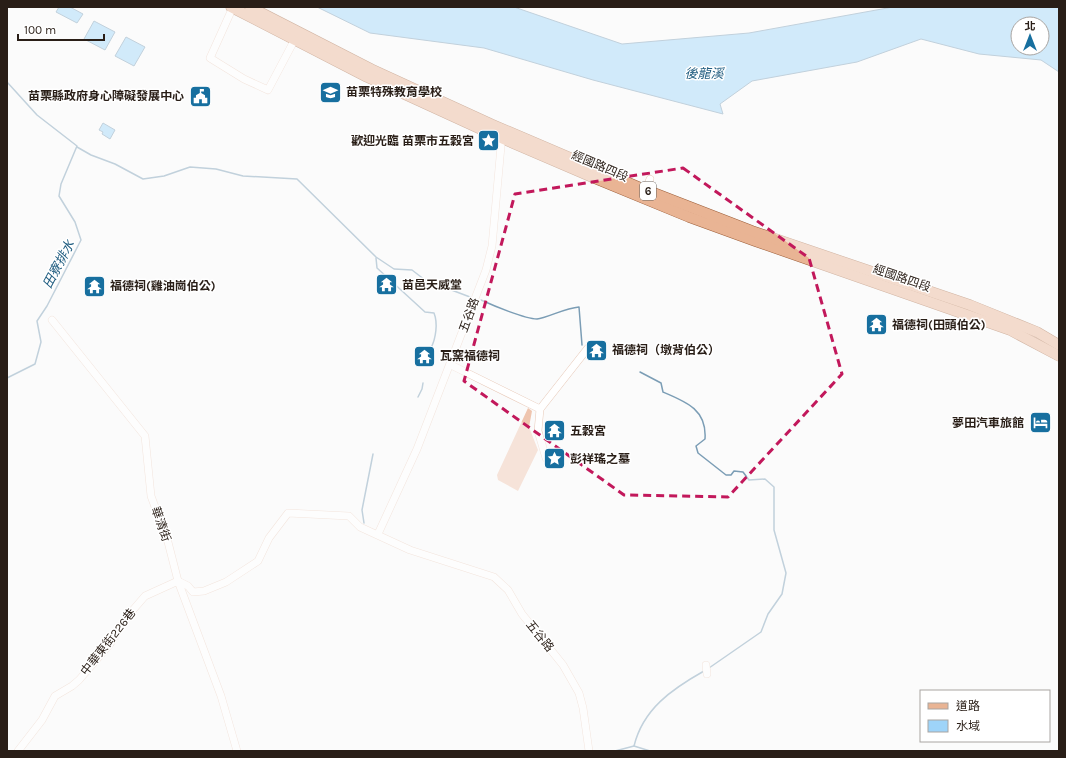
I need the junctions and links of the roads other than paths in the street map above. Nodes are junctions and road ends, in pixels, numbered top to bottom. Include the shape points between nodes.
1 (232, 7) edge
2 (250, 7) edge
3 (295, 39) junction
4 (502, 134) junction
5 (650, 179) dead end
6 (644, 194) junction
7 (862, 269) junction
8 (52, 320) dead end
9 (1059, 345) edge
10 (588, 348) dead end
11 (1059, 356) edge
12 (451, 365) junction
13 (540, 409) junction
14 (546, 458) dead end
15 (378, 534) junction
16 (178, 581) junction
17 (706, 665) dead end
18 (707, 674) dead end
19 (18, 751) edge
20 (237, 751) edge
21 (589, 751) edge

1 - 3 main road, 經國路四段 / 6
1 - 3 street via 210,58 251,83 268,90
2 - 4 main road, 經國路四段 / 6
3 - 4 main road, 經國路四段 / 6 via 367,77
4 - 6 main road, 經國路四段 / 6
4 - 12 street, 五谷路 via 492,246 486,270
5 - 6 street
6 - 7 main road, 經國路四段 / 6 via 755,242
7 - 9 main road, 經國路四段 / 6 via 970,305 1037,332
7 - 11 main road, 經國路四段 / 6 via 1010,330
8 - 16 street, 華清街 via 145,436 151,496 168,542
10 - 13 street
12 - 13 street
12 - 15 street, 五谷路 via 417,449
13 - 14 street via 538,431
15 - 16 street, 五谷路 via 360,527 349,516 288,513 269,538 258,561 235,577 204,591 193,592
15 - 21 street, 五谷路 via 410,550 494,577 508,590 522,614 563,665 579,693
16 - 19 street, 中華東街226巷 via 145,596 126,618 110,644 79,680 55,696 42,720
16 - 20 street, 華清街 via 221,696
17 - 18 street

